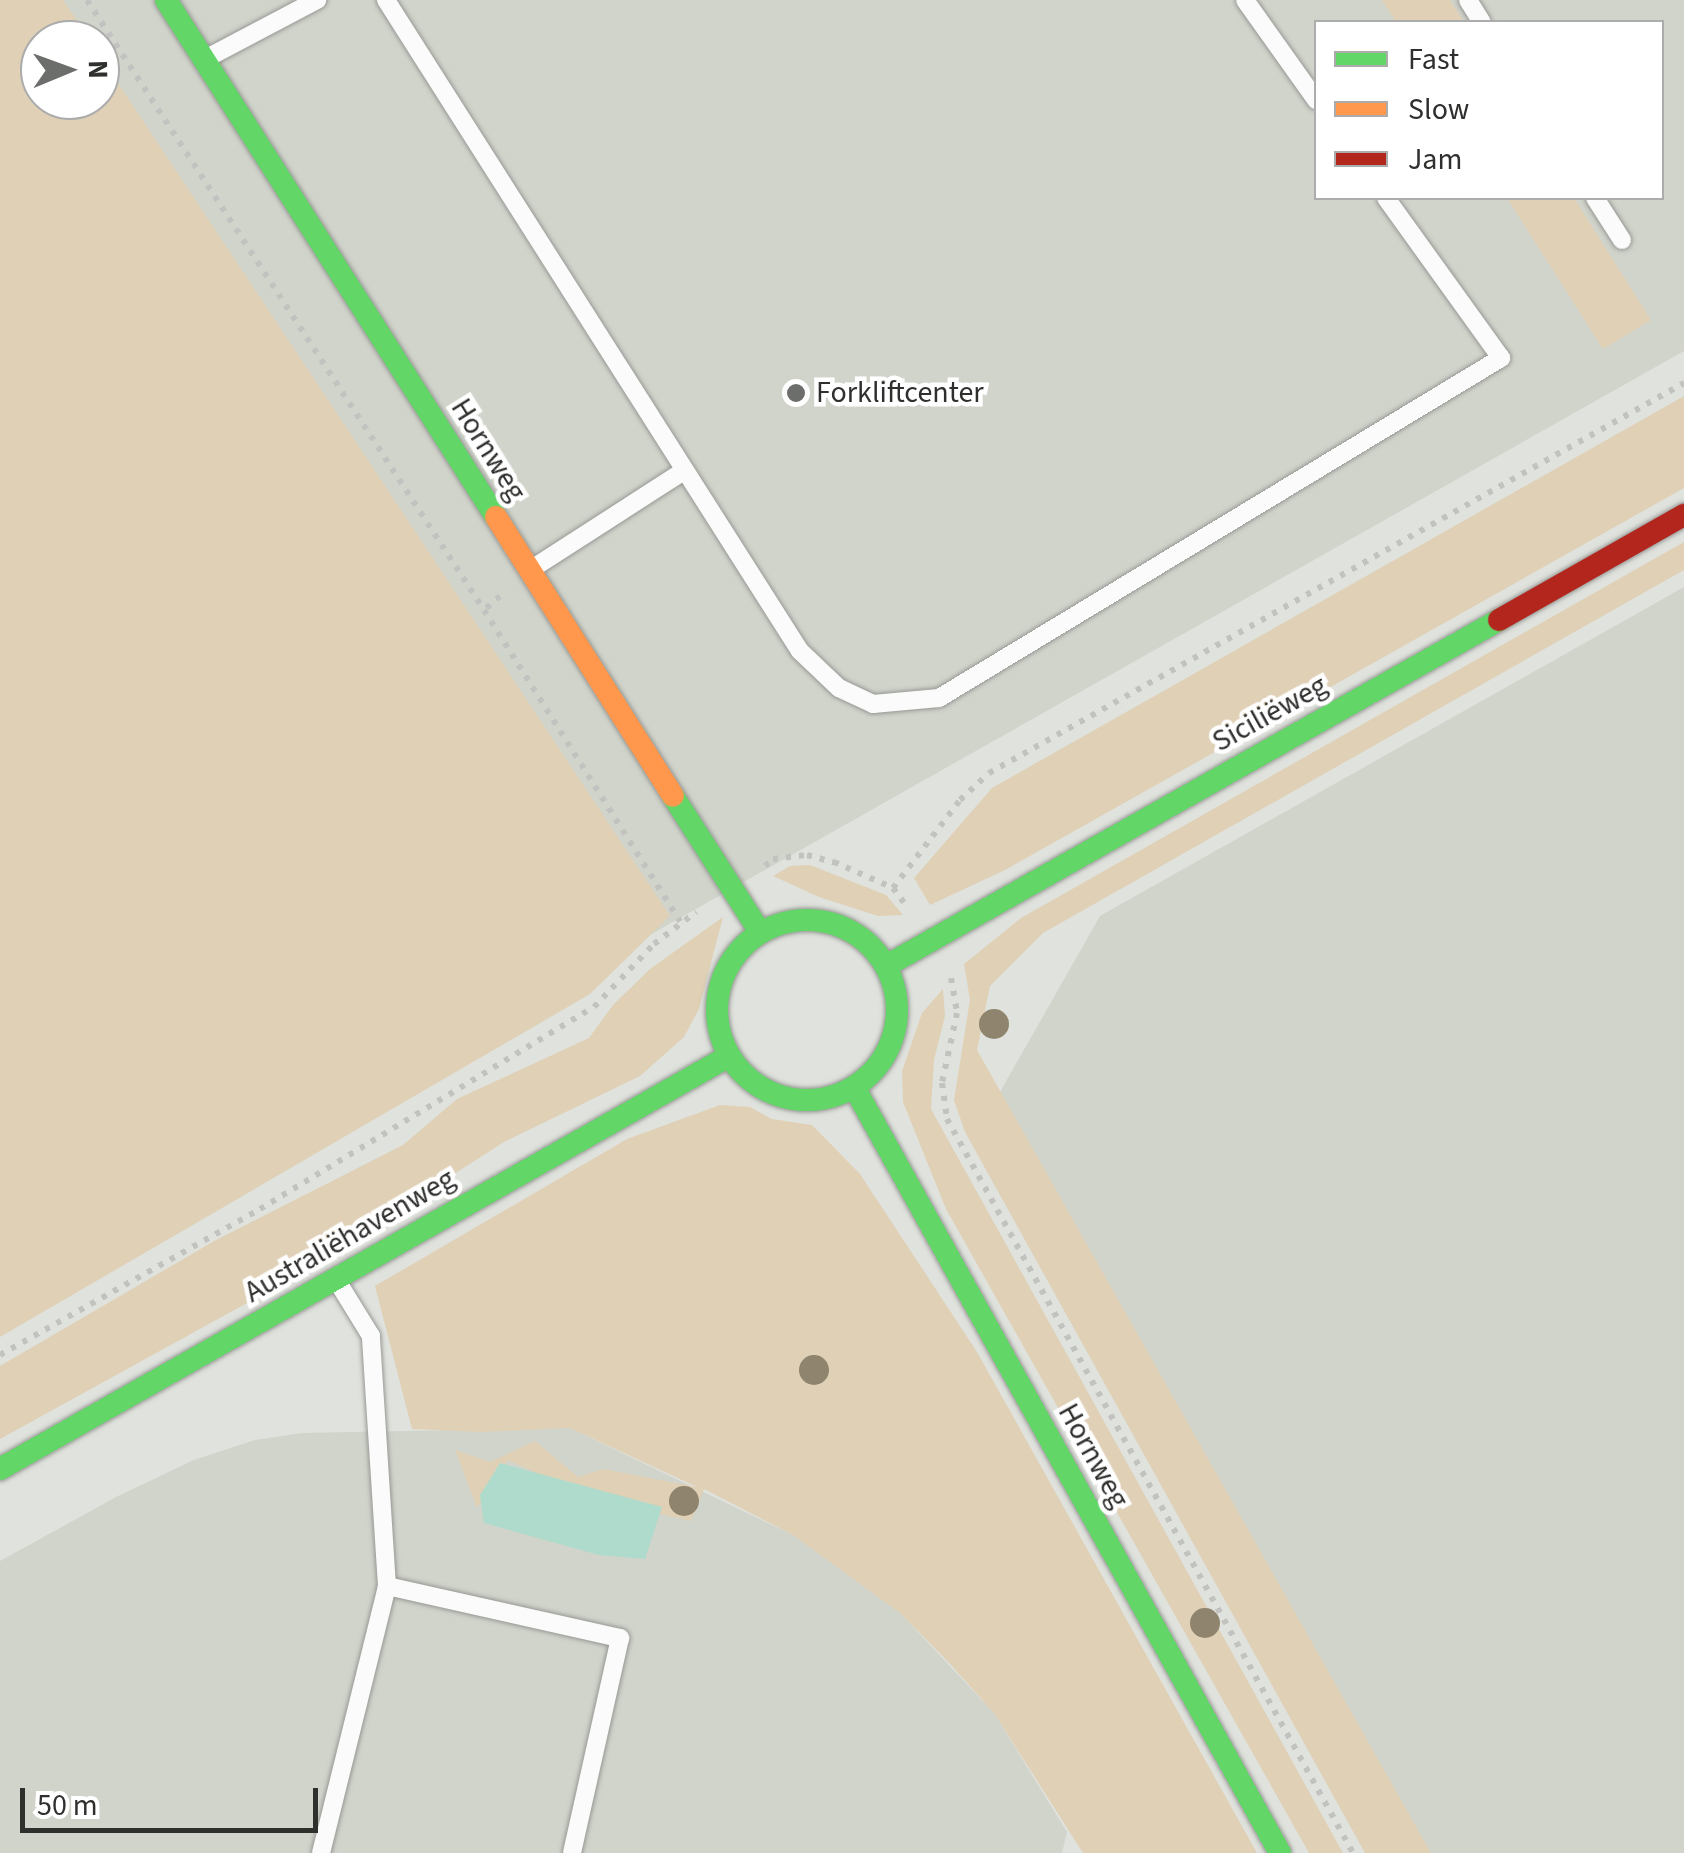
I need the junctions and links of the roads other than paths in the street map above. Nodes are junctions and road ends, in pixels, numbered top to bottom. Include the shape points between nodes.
1 (166, 0) edge
2 (317, 0) edge
3 (386, 0) edge
4 (1245, 0) edge
5 (204, 60) junction
6 (1314, 97) edge
7 (1387, 200) edge
8 (1596, 200) edge
9 (1622, 240) dead end
10 (685, 470) junction
11 (1684, 515) edge
12 (529, 570) junction
13 (760, 932) junction
14 (886, 966) junction
15 (729, 1056) junction
16 (854, 1088) junction
17 (336, 1279) junction
18 (0, 1468) edge
19 (387, 1586) junction
20 (321, 1853) edge
21 (572, 1853) edge
22 (1280, 1853) edge

1 - 5 street, Hornweg
2 - 5 lane
3 - 10 lane
4 - 6 lane
5 - 12 street, Hornweg
7 - 10 lane via 1501,358 939,698 873,704 838,688 800,650
8 - 9 lane
10 - 12 lane
11 - 14 street, Siciliëweg
12 - 13 street, Hornweg
13 - 14 street via 801,920 844,927
13 - 15 street via 731,962 716,1002
14 - 16 street via 896,992 893,1033 875,1069
15 - 16 street via 747,1078 785,1097 827,1098
15 - 17 street, Australiëhavenweg
16 - 22 street, Hornweg
17 - 18 street, Australiëhavenweg
17 - 19 lane via 371,1336
19 - 20 lane
19 - 21 lane via 620,1638

